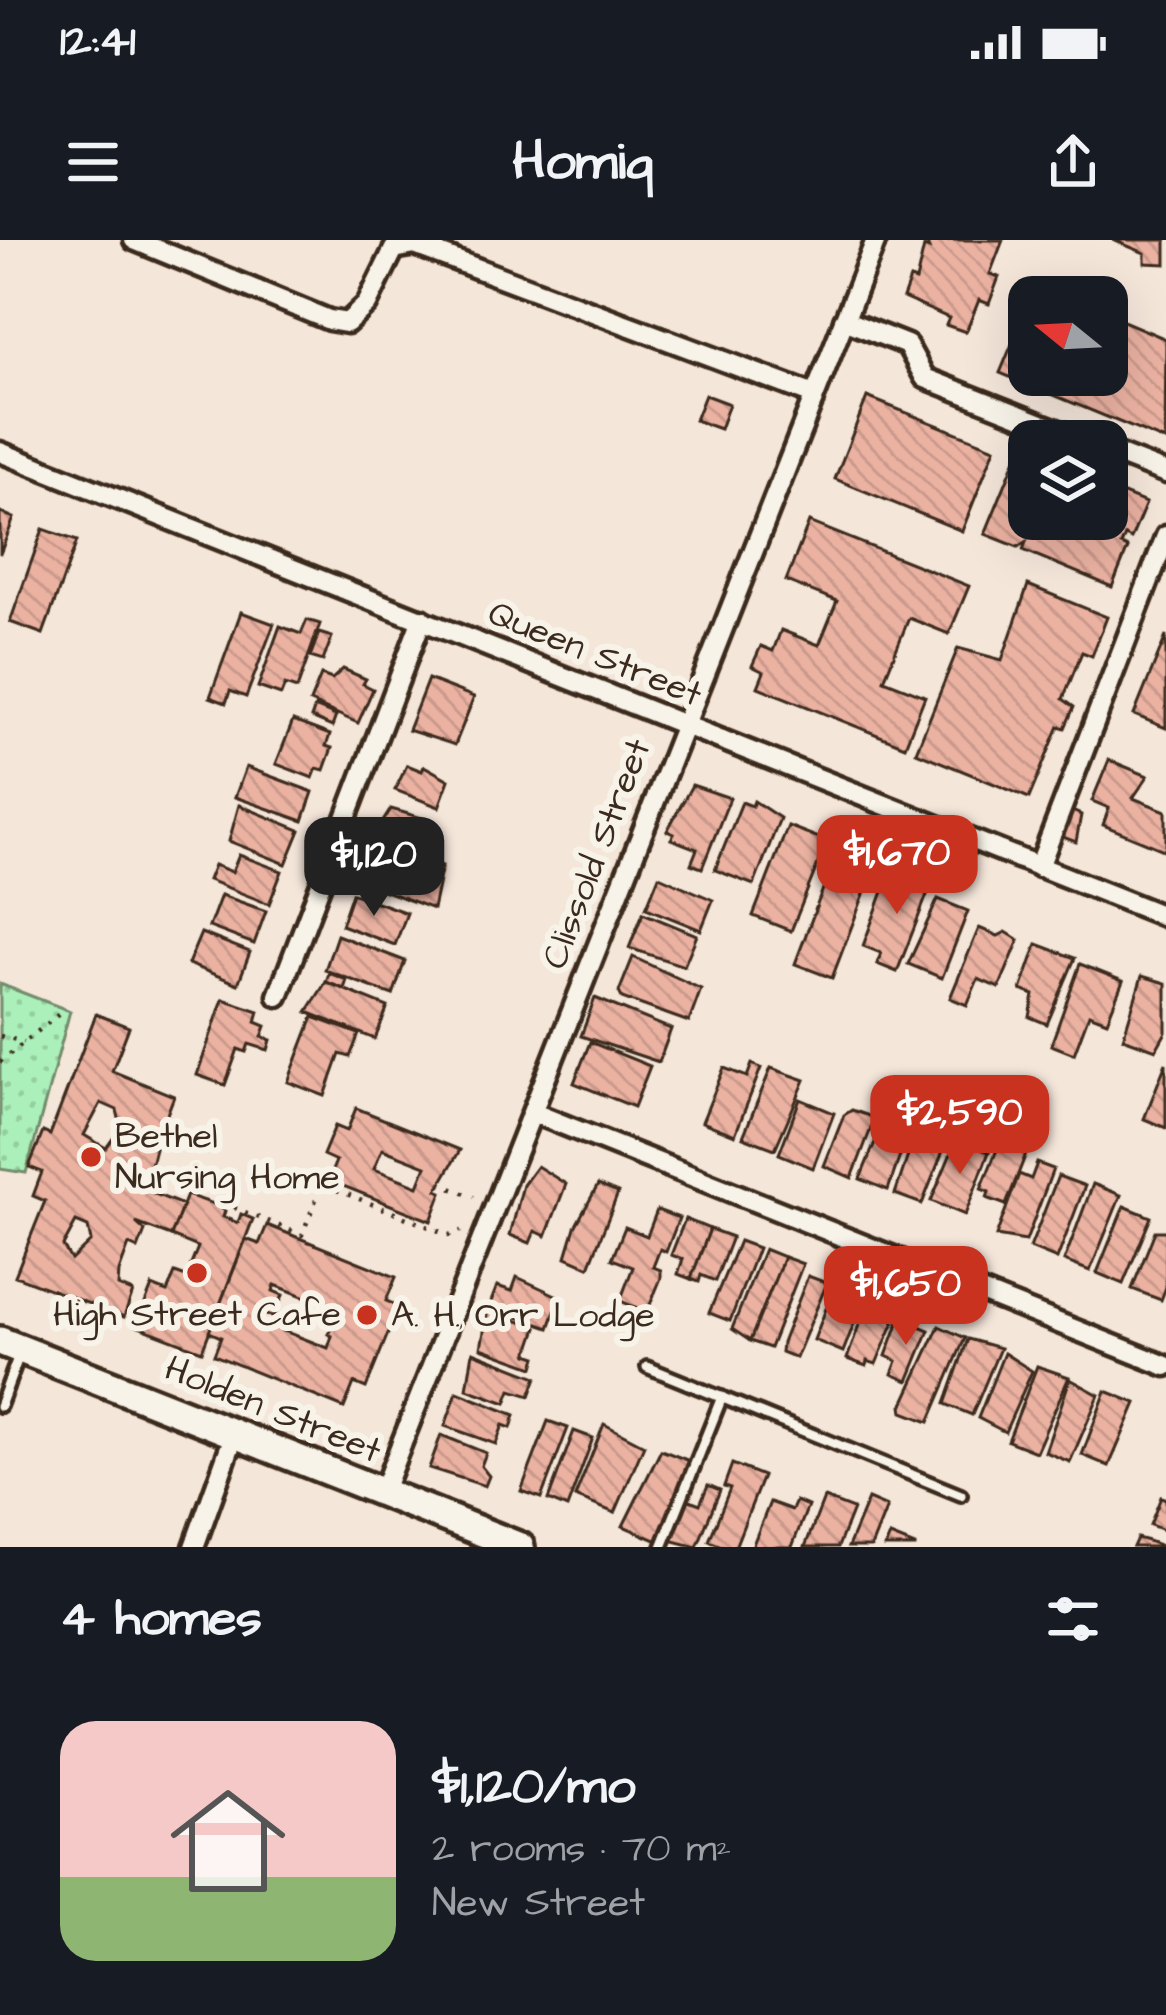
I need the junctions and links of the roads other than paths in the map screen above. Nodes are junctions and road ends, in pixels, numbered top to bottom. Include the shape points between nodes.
1 (134, 240) edge
2 (876, 240) edge
3 (844, 320) junction
4 (814, 395) junction
5 (1031, 420) edge
6 (0, 452) edge
7 (1128, 458) edge
8 (1166, 473) edge
9 (1166, 536) edge
10 (422, 620) junction
11 (682, 724) junction
12 (1039, 867) junction
13 (1166, 917) edge
14 (278, 996) dead end
15 (534, 1113) junction
16 (11, 1345) edge
17 (1166, 1366) edge
18 (647, 1367) dead end
19 (722, 1397) junction
20 (0, 1406) edge
21 (235, 1433) junction
22 (382, 1493) junction
23 (961, 1495) dead end
24 (194, 1547) edge
25 (520, 1547) edge
26 (662, 1547) edge

1 - 4 street via 347,323 367,304 394,248 415,244
2 - 3 street, Clissold Street
3 - 4 street, Clissold Street
3 - 5 street via 907,345 925,378
4 - 11 street, Clissold Street
6 - 10 street, Queen Street
7 - 8 street
9 - 12 street
10 - 11 street, Queen Street
10 - 14 street
11 - 12 street, Queen Street
11 - 15 street, Clissold Street
12 - 13 street, Queen Street
15 - 17 street
15 - 22 street, Clissold Street
16 - 20 lane
16 - 21 street, Holden Street
18 - 19 lane
19 - 23 lane
19 - 26 lane
21 - 22 street, Holden Street
21 - 24 street
22 - 25 street, Holden Street

